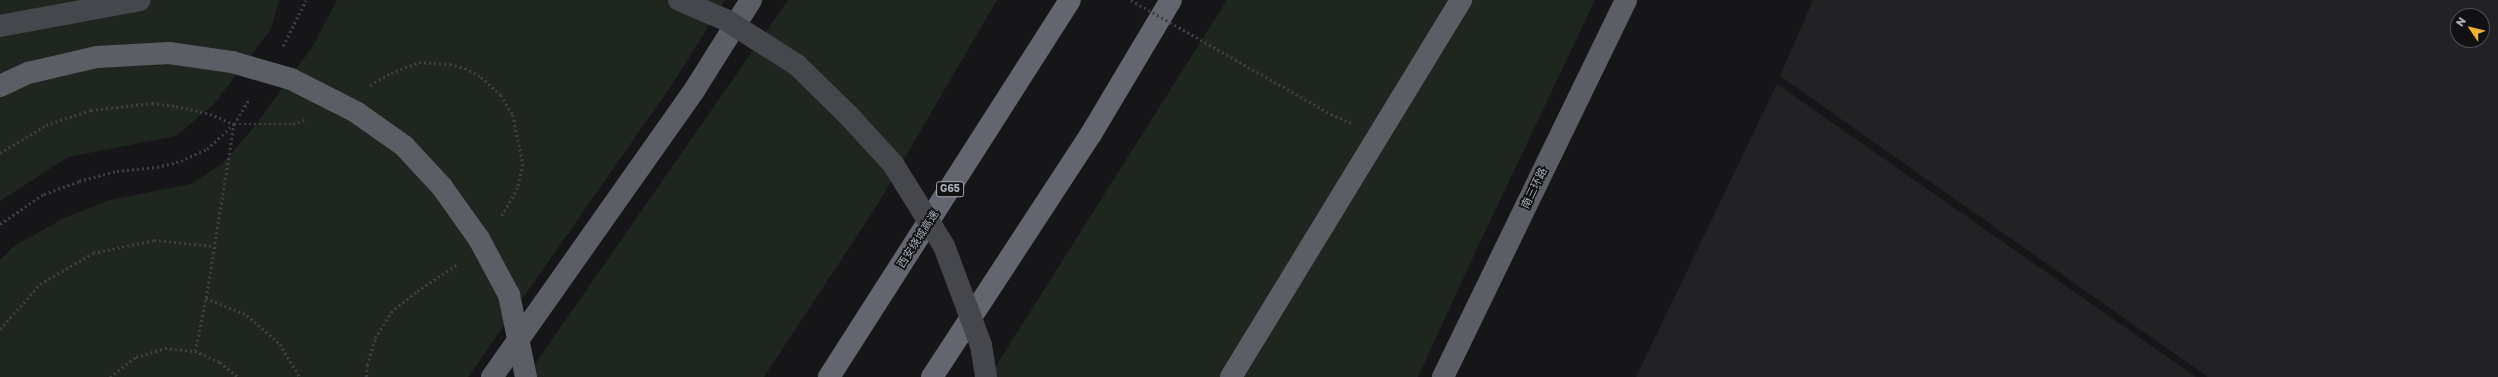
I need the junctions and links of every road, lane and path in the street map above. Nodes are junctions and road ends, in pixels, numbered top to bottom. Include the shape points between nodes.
1 (140, 0) edge
2 (306, 0) edge
3 (679, 0) edge
4 (751, 0) edge
5 (1070, 0) edge
6 (1131, 0) edge
7 (1171, 0) edge
8 (1461, 0) edge
9 (1626, 0) edge
10 (0, 26) edge
11 (280, 52) dead end
12 (0, 86) edge
13 (363, 88) dead end
14 (250, 97) dead end
15 (1332, 114) dead end
16 (307, 118) dead end
17 (234, 124) junction
18 (0, 153) edge
19 (500, 220) dead end
20 (0, 224) edge
21 (214, 246) junction
22 (462, 260) dead end
23 (206, 298) junction
24 (0, 329) edge
25 (195, 350) junction
26 (110, 377) edge
27 (238, 377) edge
28 (300, 377) edge
29 (366, 377) edge
30 (492, 377) edge
31 (526, 377) edge
32 (830, 377) edge
33 (932, 377) edge
34 (986, 377) edge
35 (1231, 377) edge
36 (1443, 377) edge

1 - 10 main road
2 - 11 path
3 - 34 main road, bridge via 726,20 797,65 893,164 944,246 981,345
4 - 30 highway via 695,88
5 - 32 highway, 西安绕城高速 / G65
6 - 15 path, bridge
7 - 33 highway via 1090,134
8 - 35 highway
9 - 36 highway, 南三环路
12 - 31 highway, bridge via 28,73 97,57 169,53 232,62 291,79 356,112 404,146 442,187 479,239 509,295
13 - 19 path via 419,62 450,64 465,68 481,77 501,95 513,115 523,164 518,188
14 - 17 path
16 - 17 path via 293,124
17 - 18 path via 210,114 152,103 91,110 46,125
17 - 20 path via 207,149 182,161 157,167 117,170 79,181 44,194
17 - 21 path
21 - 23 path
21 - 24 path via 154,240 94,253 40,284
22 - 29 path via 391,312 375,338
23 - 25 path
23 - 28 path via 247,315 280,344
25 - 26 path via 165,348 136,356
25 - 27 path via 220,362

